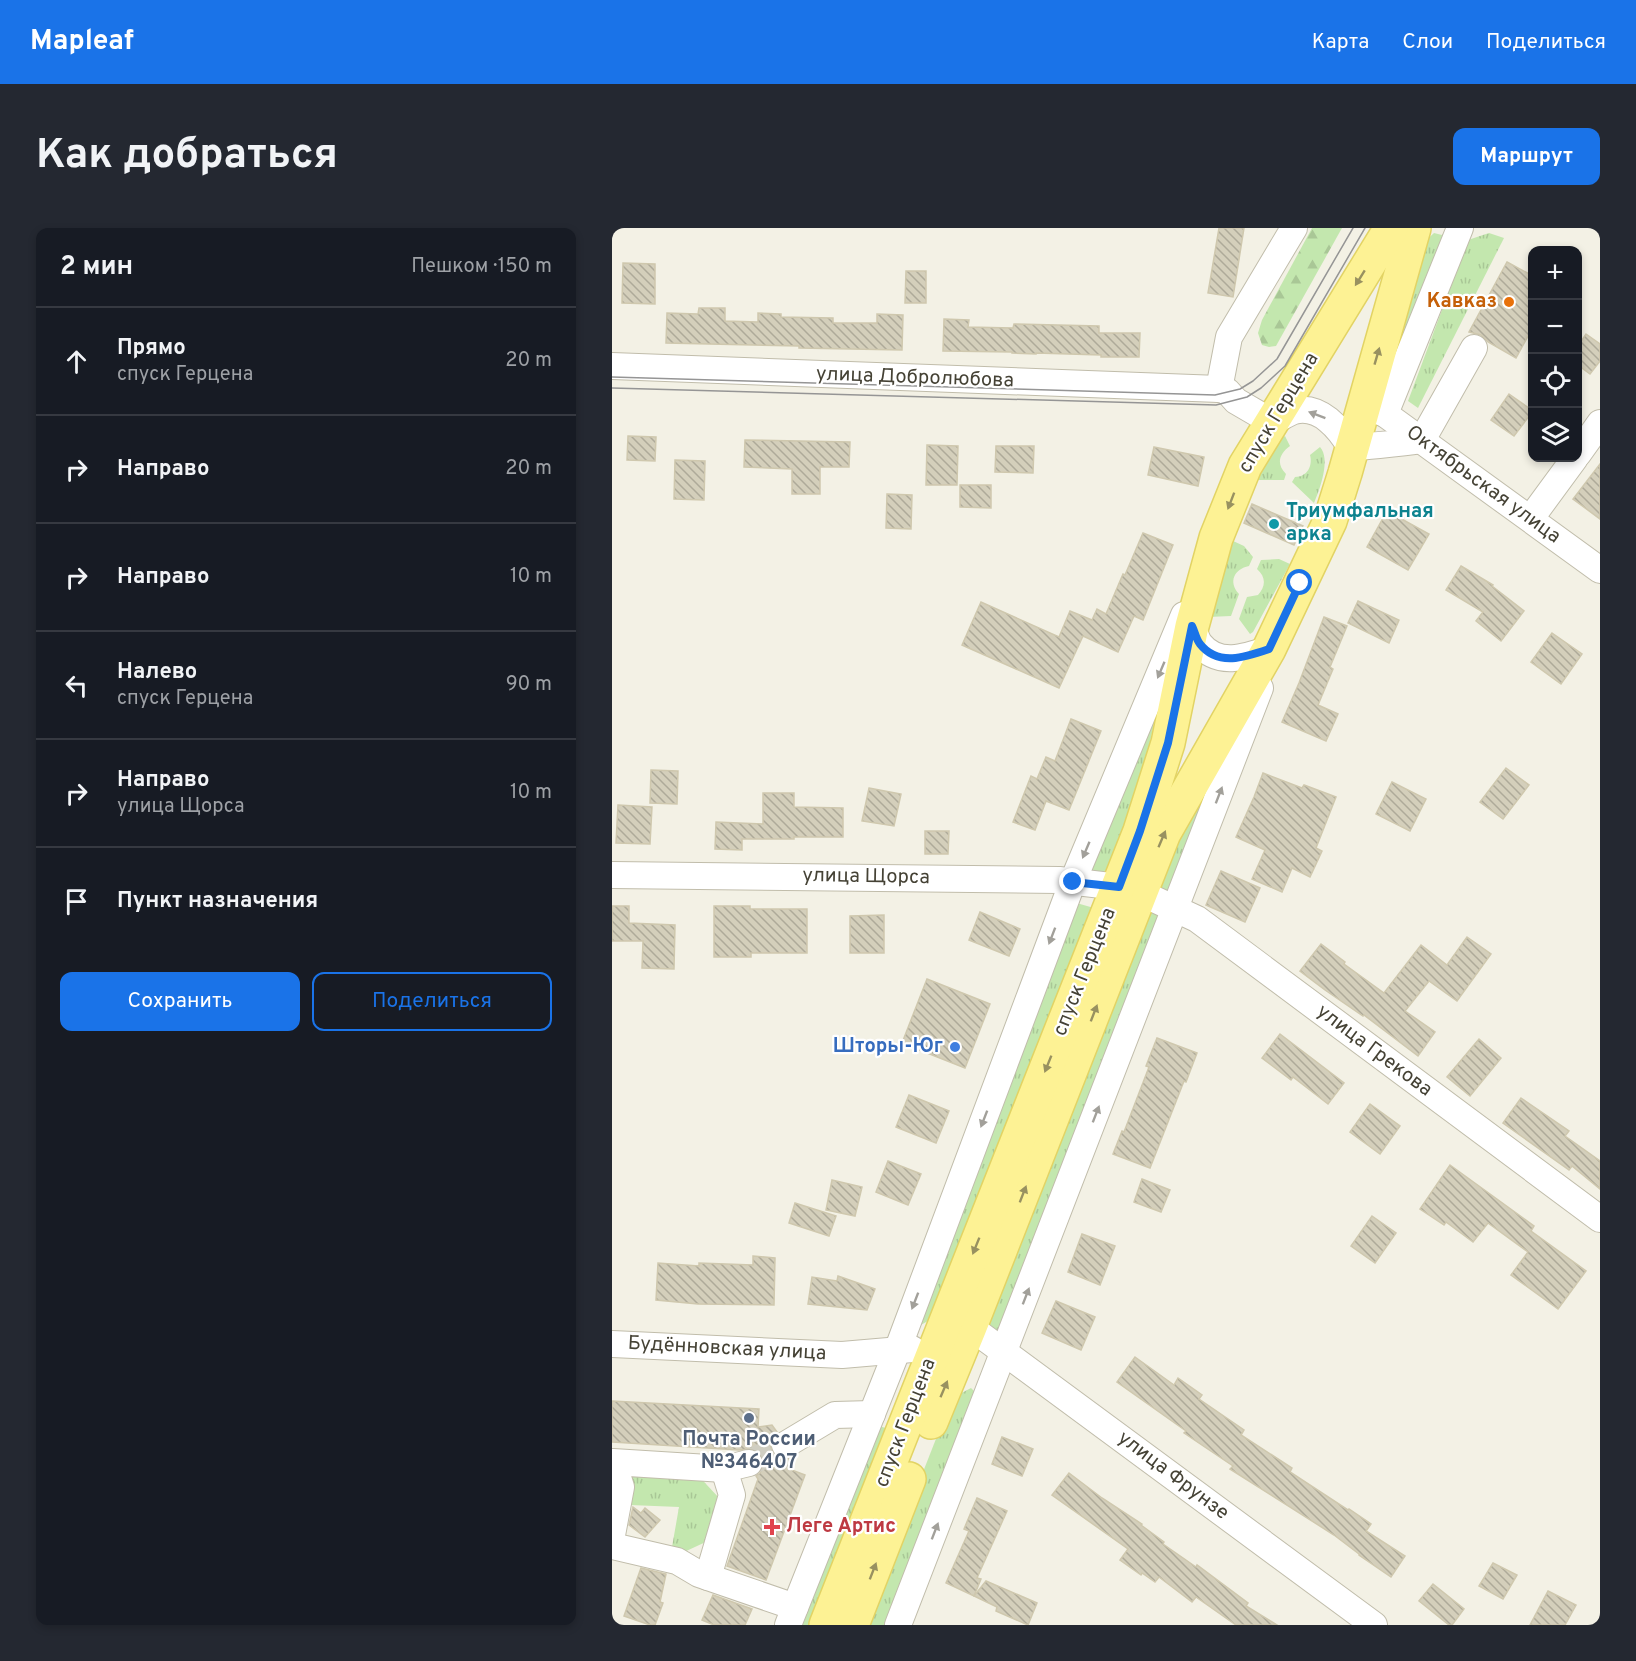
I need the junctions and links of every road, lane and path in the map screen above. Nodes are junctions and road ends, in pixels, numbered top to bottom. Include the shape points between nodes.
1 (1294, 228) edge
2 (1391, 228) edge
3 (1414, 228) edge
4 (1460, 228) edge
5 (1474, 348) dead end
6 (612, 366) edge
7 (1219, 389) junction
8 (1374, 410) junction
9 (1272, 422) junction
10 (1600, 423) edge
11 (1422, 440) junction
12 (1351, 448) junction
13 (1582, 448) edge
14 (1572, 462) edge
15 (1531, 518) junction
16 (1216, 538) junction
17 (1600, 570) edge
18 (1300, 583) junction
19 (1192, 626) junction
20 (1269, 649) junction
21 (612, 874) edge
22 (1073, 882) junction
23 (1130, 890) junction
24 (1175, 909) junction
25 (1600, 1219) edge
26 (970, 1327) junction
27 (612, 1344) edge
28 (936, 1347) junction
29 (897, 1351) junction
30 (1005, 1351) junction
31 (842, 1355) junction
32 (886, 1377) junction
33 (918, 1394) junction
34 (872, 1414) junction
35 (785, 1445) tunnel mouth
36 (749, 1463) tunnel mouth
37 (724, 1469) junction
38 (612, 1534) edge
39 (612, 1546) edge
40 (708, 1577) junction
41 (791, 1616) edge
42 (826, 1625) edge
43 (852, 1625) edge
44 (898, 1625) edge
45 (1374, 1625) edge

1 - 7 street via 1229,337
2 -> 9 main road, спуск Герцена
8 -> 3 main road, спуск Герцена
4 - 8 street, спуск Герцена
5 - 11 street
6 - 7 street, улица Добролюбова
7 - 9 street
8 - 11 street, Октябрьская улица
8 - 12 main road, спуск Герцена
12 -> 9 street via 1343,433 1322,415 1295,411
9 -> 16 main road, спуск Герцена via 1245,466
10 - 13 street
11 - 12 street
11 - 15 street, Октябрьская улица
12 - 18 main road, спуск Герцена via 1329,520
14 - 15 street
15 - 17 street, Октябрьская улица
16 - 19 main road, спуск Герцена
16 -> 22 street
18 - 20 main road, спуск Герцена
24 -> 18 street
19 - 20 street via 1200,645 1220,657 1239,659
19 - 23 main road, спуск Герцена via 1168,743 1140,831
23 -> 20 main road, спуск Герцена
21 - 22 street, улица Щорса
22 - 23 street, улица Щорса
22 -> 29 street
23 - 24 street, улица Грекова
26 -> 23 main road, спуск Герцена
23 -> 28 main road, спуск Герцена
24 - 25 street, улица Грекова via 1197,919
30 -> 24 street
26 - 30 street, улица Фрунзе
43 -> 26 main road, спуск Герцена
27 - 31 street, Будённовская улица
28 - 29 street, Будённовская улица
28 - 33 main road, спуск Герцена
29 - 31 street, Будённовская улица
29 - 32 street
44 -> 30 street
30 - 45 street, улица Фрунзе
31 - 32 street, Будённовская улица
32 - 33 street, Будённовская улица
32 - 34 street
33 - 42 main road, спуск Герцена
34 - 35 street via 835,1415
34 - 41 street
36 - 37 street
37 - 38 street via 613,1462 621,1487
37 - 40 street via 732,1495
39 - 40 street via 677,1561
40 - 41 street

